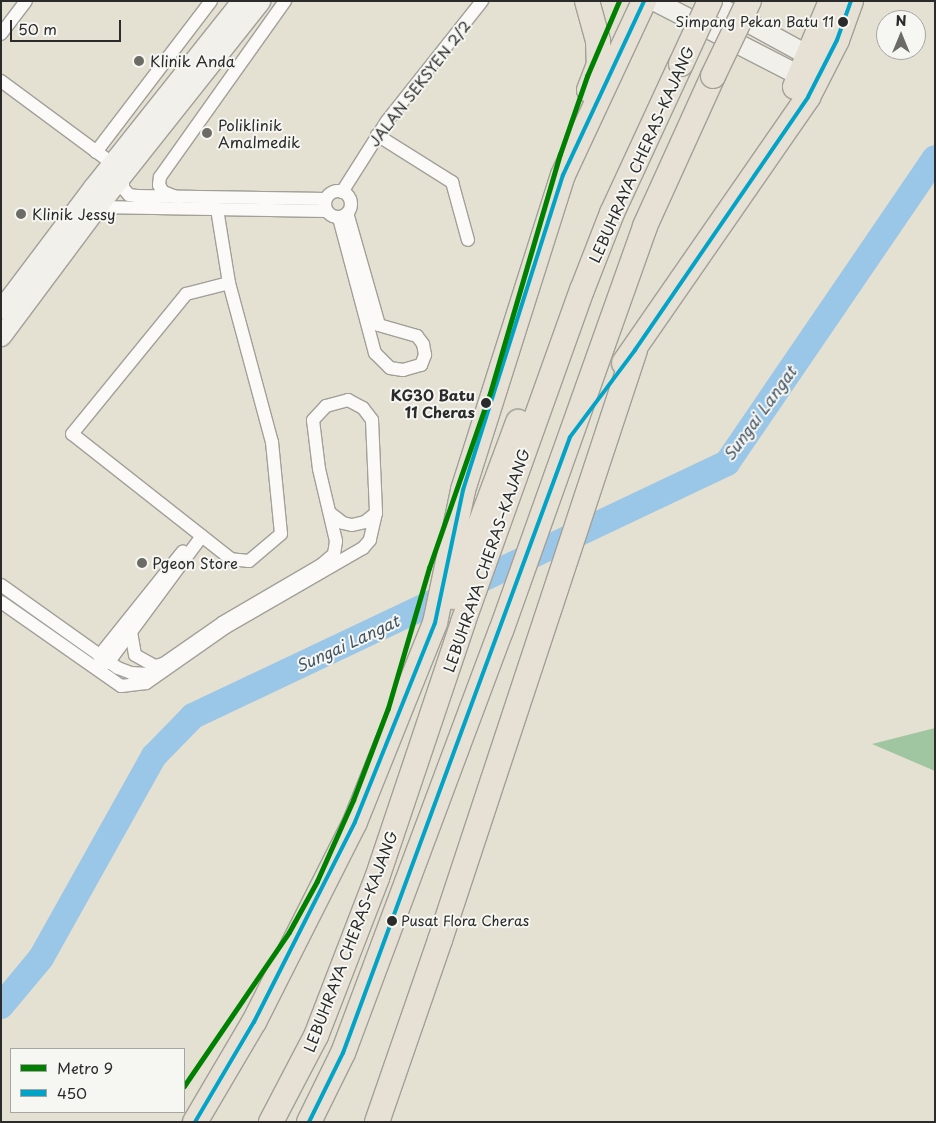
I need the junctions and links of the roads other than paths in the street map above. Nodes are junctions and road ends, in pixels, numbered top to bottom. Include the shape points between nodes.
1 (26, 1) edge
2 (211, 1) edge
3 (241, 1) edge
4 (260, 1) edge
5 (285, 1) edge
6 (482, 1) edge
7 (587, 1) edge
8 (644, 1) edge
9 (655, 1) edge
10 (709, 1) edge
11 (750, 1) edge
12 (831, 1) edge
13 (851, 1) edge
14 (1, 34) edge
15 (806, 66) junction
16 (1, 81) edge
17 (377, 136) junction
18 (96, 152) junction
19 (767, 153) junction
20 (117, 169) junction
21 (564, 175) junction
22 (342, 192) junction
23 (179, 198) junction
24 (327, 205) junction
25 (97, 207) junction
26 (217, 209) junction
27 (343, 215) junction
28 (468, 240) dead end
29 (229, 282) junction
30 (582, 290) junction
31 (1, 309) edge
32 (1, 336) edge
33 (635, 350) junction
34 (570, 437) junction
35 (330, 513) junction
36 (376, 513) junction
37 (199, 540) junction
38 (1, 585) edge
39 (1, 602) edge
40 (132, 632) junction
41 (436, 633) junction
42 (99, 661) junction
43 (163, 664) junction
44 (378, 1120) edge
45 (195, 1122) edge
46 (271, 1122) edge
47 (309, 1122) edge

1 - 14 street
2 - 18 street
3 - 20 street
4 - 20 street
5 - 23 street via 160,177 159,185 163,192
6 - 17 street, JALAN SEKSYEN 2/2
7 - 21 highway via 598,42 598,64 571,136
8 - 21 highway
9 - 15 street
10 - 15 street
10 - 30 highway, LEBUHRAYA CHERAS–KAJANG, bridge via 612,213
11 - 34 highway, bridge via 644,226
12 - 15 highway
13 - 19 highway via 837,40 808,97
15 - 19 highway via 780,116
16 - 18 street
17 - 22 street, JALAN SEKSYEN 2/2
17 - 28 street via 452,182
18 - 20 street
19 - 33 highway
20 - 23 street via 128,194
20 - 25 street
20 - 31 street
21 - 41 highway via 463,490
22 - 24 street via 333,193
22 - 27 street via 350,202
23 - 24 street
24 - 26 street
24 - 27 street
25 - 26 street
25 - 32 street
26 - 29 street
27 - 27 street via 379,325 417,336 425,355 421,365 403,370 390,368 375,353
29 - 37 street via 272,442 281,534 249,561 231,559
29 - 37 street via 186,294 72,434
30 - 41 highway via 548,347
30 - 46 highway, LEBUHRAYA CHERAS–KAJANG via 463,622 377,878 320,1027
33 - 34 highway
33 - 44 highway
34 - 47 highway via 343,1053
35 - 36 street via 342,523 352,525 365,522
35 - 36 street via 313,437 313,420 326,406 348,400 363,408 372,420
35 - 43 street via 336,548 328,560 222,622
36 - 42 street via 370,540 363,548 226,627 153,680 138,686 121,686
37 - 40 street
37 - 42 street via 185,548
38 - 42 street
39 - 42 street
40 - 42 street
40 - 43 street via 136,655 155,666
41 - 45 highway via 390,776 359,846 294,963 254,1022
42 - 43 street via 140,675 149,674

